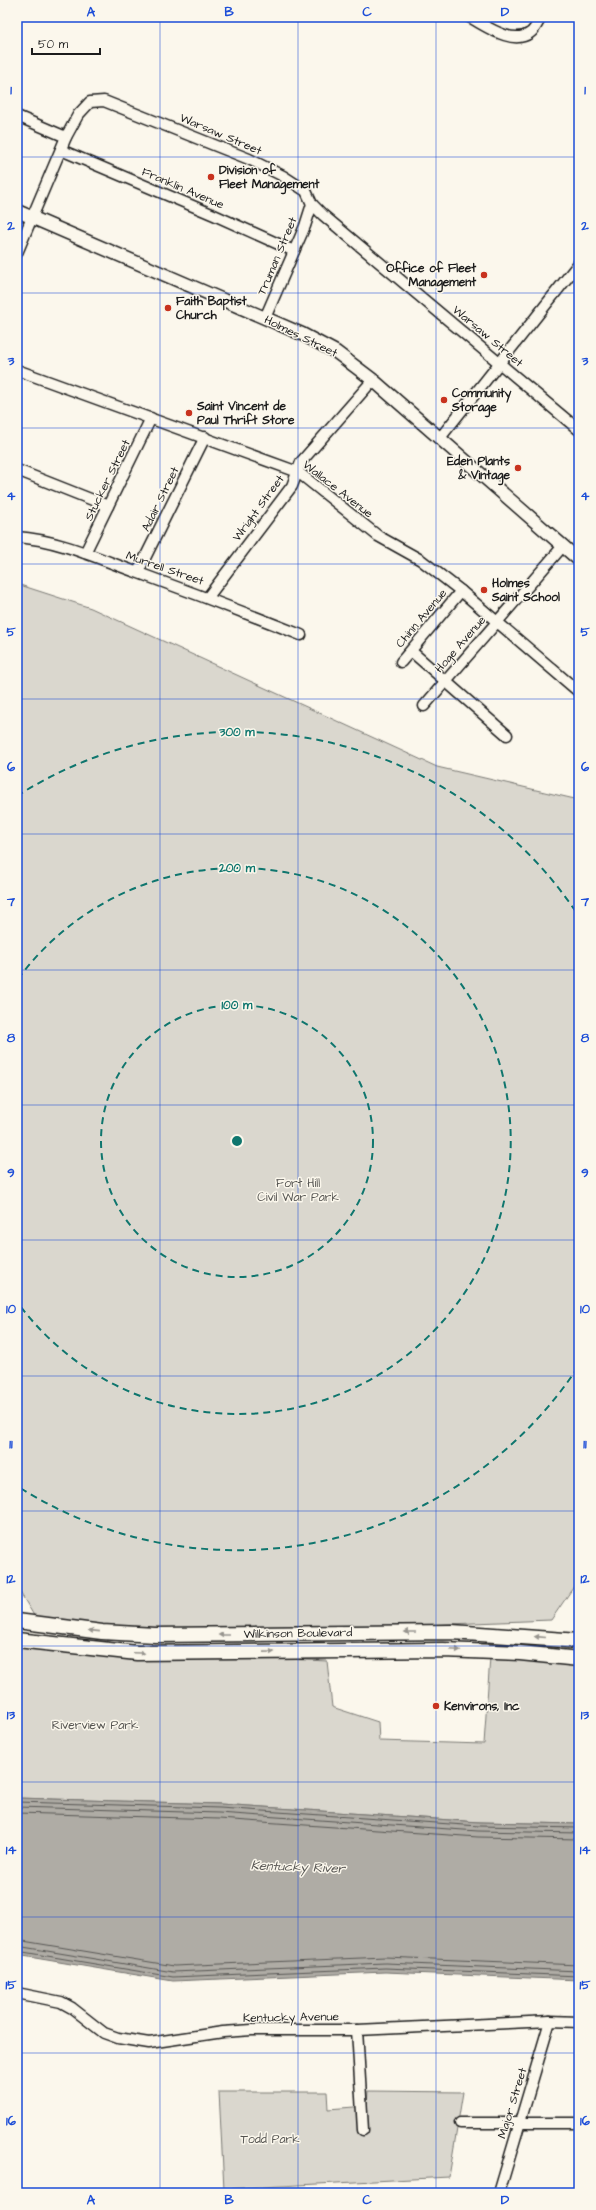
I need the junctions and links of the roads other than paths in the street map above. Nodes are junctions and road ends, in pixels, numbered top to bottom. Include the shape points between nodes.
1 (468, 17) edge
2 (541, 17) edge
3 (17, 116) edge
4 (66, 137) junction
5 (61, 150) junction
6 (312, 204) junction
7 (17, 211) edge
8 (33, 218) junction
9 (294, 251) junction
10 (17, 253) edge
11 (579, 263) edge
12 (265, 318) junction
13 (501, 363) junction
14 (17, 370) edge
15 (372, 380) junction
16 (151, 418) junction
17 (579, 430) edge
18 (205, 437) junction
19 (440, 438) junction
20 (17, 470) edge
21 (298, 472) junction
22 (108, 506) junction
23 (17, 537) edge
24 (562, 546) junction
25 (86, 553) junction
26 (579, 560) edge
27 (138, 572) junction
28 (461, 591) junction
29 (208, 597) junction
30 (497, 622) junction
31 (300, 635) dead end
32 (410, 651) junction
33 (401, 662) dead end
34 (445, 681) junction
35 (579, 692) edge
36 (424, 706) dead end
37 (507, 735) dead end
38 (17, 1621) edge
39 (17, 1640) edge
40 (579, 1640) edge
41 (579, 1659) edge
42 (17, 1993) edge
43 (550, 2021) junction
44 (579, 2022) edge
45 (357, 2030) junction
46 (520, 2122) junction
47 (460, 2123) dead end
48 (579, 2123) edge
49 (363, 2130) dead end
50 (499, 2193) edge

1 - 2 street via 516,38 532,32
3 - 4 street
4 - 5 street
4 - 6 street, Warsaw Street via 78,115 90,102 104,101 249,159 306,191
5 - 8 street
5 - 9 street, Franklin Avenue
6 - 9 street, Truman Street
6 - 13 street, Warsaw Street via 348,237
7 - 8 main road, Holmes Street
8 - 10 street
8 - 12 main road, Holmes Street
9 - 12 street, Truman Street
11 - 13 street
12 - 15 main road, Holmes Street via 330,348
13 - 17 street, Warsaw Street
13 - 19 street
14 - 16 street, Wallace Avenue
15 - 19 main road, Holmes Street
15 - 21 street, Wright Street via 301,462
16 - 18 street, Wallace Avenue
16 - 22 street, Stucker Street
18 - 21 street, Wallace Avenue
18 - 27 street, Adair Street
19 - 24 main road, Holmes Street
20 - 22 street
21 - 28 street, Wallace Avenue via 378,536 421,560
21 - 29 street, Wright Street via 292,486
22 - 25 street, Stucker Street
23 - 25 street, Murrell Street via 42,540
24 - 26 main road, Holmes Street
24 - 30 street, Hoge Avenue
25 - 27 street, Murrell Street
27 - 29 street, Murrell Street
28 - 30 street, Wallace Avenue
28 - 32 street, Chinn Avenue
29 - 31 street, Murrell Street
30 - 34 street, Hoge Avenue
30 - 35 street, Wallace Avenue
32 - 33 street, Chinn Avenue
32 - 34 street
34 - 36 street, Hoge Avenue
34 - 37 street
40 -> 38 highway, Wilkinson Boulevard via 452,1632 155,1635 102,1632
39 -> 41 highway, Wilkinson Boulevard via 137,1653 442,1650 520,1653
42 - 45 street, Kentucky Avenue via 61,2002 104,2033 149,2043 223,2032 282,2029
43 - 44 street, Kentucky Avenue
43 - 45 street, Kentucky Avenue
43 - 46 street, Major Street
45 - 49 street
46 - 47 street
46 - 48 street
46 - 50 street, Major Street

